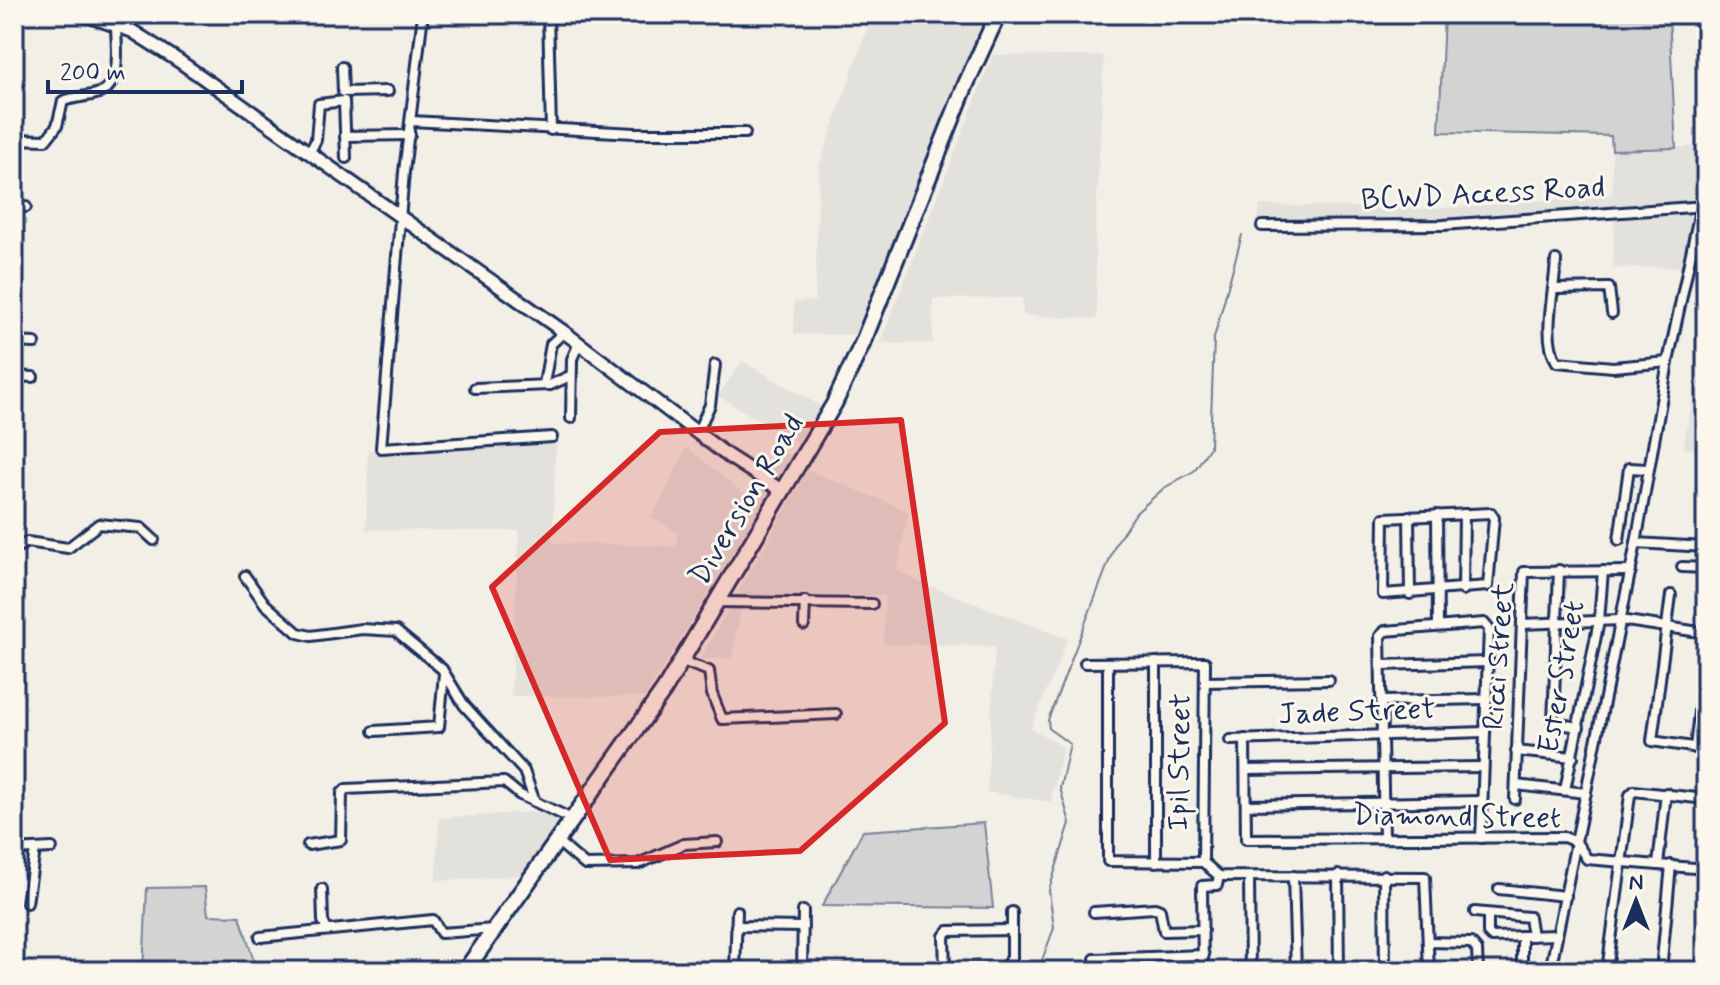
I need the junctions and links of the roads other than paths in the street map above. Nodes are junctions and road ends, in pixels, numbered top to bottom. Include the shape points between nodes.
1 (82, 14) edge
2 (423, 14) edge
3 (548, 14) edge
4 (998, 14) edge
5 (116, 25) junction
6 (342, 67) dead end
7 (388, 91) dead end
8 (344, 97) junction
9 (411, 121) junction
10 (551, 130) junction
11 (745, 133) dead end
12 (410, 135) junction
13 (345, 136) junction
14 (14, 139) edge
15 (310, 152) junction
16 (346, 158) dead end
17 (1706, 182) edge
18 (14, 206) edge
19 (1703, 206) edge
20 (26, 207) dead end
21 (401, 221) junction
22 (1262, 226) dead end
23 (1556, 260) dead end
24 (1555, 289) junction
25 (1612, 313) dead end
26 (564, 332) junction
27 (14, 342) edge
28 (35, 343) dead end
29 (579, 343) junction
30 (1668, 362) junction
31 (715, 365) dead end
32 (14, 376) edge
33 (570, 376) junction
34 (33, 377) dead end
35 (544, 384) junction
36 (475, 388) dead end
37 (571, 418) dead end
38 (697, 433) junction
39 (552, 437) dead end
40 (1648, 469) junction
41 (781, 490) junction
42 (1464, 514) junction
43 (1437, 515) junction
44 (1409, 516) junction
45 (154, 540) dead end
46 (1619, 540) dead end
47 (1636, 543) junction
48 (1706, 547) edge
49 (14, 549) edge
50 (1682, 567) dead end
51 (1706, 568) edge
52 (1559, 570) junction
53 (1603, 571) junction
54 (1631, 571) junction
55 (245, 576) dead end
56 (1463, 590) junction
57 (1436, 592) junction
58 (1410, 594) junction
59 (1671, 595) dead end
60 (805, 601) junction
61 (716, 602) junction
62 (872, 604) dead end
63 (1620, 620) junction
64 (1599, 621) junction
65 (1557, 623) junction
66 (1522, 624) junction
67 (804, 625) dead end
68 (1438, 626) junction
69 (1667, 628) junction
70 (1706, 633) edge
71 (1706, 648) edge
72 (682, 661) junction
73 (1156, 662) junction
74 (1489, 662) junction
75 (1085, 663) dead end
76 (1108, 663) junction
77 (1381, 665) junction
78 (444, 673) junction
79 (1329, 680) dead end
80 (1205, 682) junction
81 (1487, 699) junction
82 (1384, 701) junction
83 (836, 714) dead end
84 (1579, 727) junction
85 (374, 731) dead end
86 (1485, 732) junction
87 (1384, 734) junction
88 (1245, 739) junction
89 (1230, 740) dead end
90 (1695, 748) junction
91 (1706, 749) edge
92 (1516, 751) junction
93 (1573, 757) junction
94 (1482, 767) junction
95 (1246, 770) junction
96 (1383, 770) junction
97 (1516, 785) junction
98 (1565, 790) junction
99 (1586, 793) junction
100 (1666, 793) junction
101 (1515, 799) dead end
102 (1706, 799) edge
103 (1481, 801) junction
104 (535, 802) junction
105 (1384, 803) junction
106 (1246, 805) junction
107 (572, 819) junction
108 (1384, 838) junction
109 (1481, 838) junction
110 (557, 841) junction
111 (717, 842) dead end
112 (1576, 842) junction
113 (308, 845) dead end
114 (52, 848) dead end
115 (14, 850) edge
116 (35, 850) junction
117 (1156, 862) junction
118 (1203, 862) junction
119 (1620, 863) junction
120 (1658, 865) junction
121 (1671, 865) junction
122 (1706, 869) edge
123 (1338, 875) junction
124 (1384, 875) junction
125 (1219, 876) junction
126 (1293, 876) junction
127 (1249, 878) junction
128 (322, 889) dead end
129 (1499, 889) dead end
130 (1566, 896) junction
131 (27, 903) dead end
132 (737, 911) dead end
133 (803, 911) dead end
134 (1012, 912) dead end
135 (1094, 912) dead end
136 (1475, 912) dead end
137 (1488, 914) junction
138 (736, 926) junction
139 (803, 927) junction
140 (495, 929) junction
141 (327, 930) junction
142 (1012, 930) junction
143 (1203, 930) junction
144 (1557, 935) junction
145 (1522, 936) junction
146 (1532, 936) junction
147 (260, 937) dead end
148 (1429, 942) junction
149 (1204, 955) junction
150 (1095, 959) dead end
151 (1522, 964) dead end
152 (471, 969) edge
153 (945, 969) edge
154 (735, 971) edge
155 (802, 971) edge
156 (831, 971) edge
157 (1203, 971) edge
158 (1250, 971) edge
159 (1296, 971) edge
160 (1339, 971) edge
161 (1385, 971) edge
162 (1429, 971) edge
163 (1478, 971) edge
164 (1550, 971) edge
165 (1607, 971) edge
166 (1661, 971) edge

1 - 5 street
2 - 9 street
3 - 10 street
4 - 41 highway, Diversion Road via 849,373
5 - 14 street via 116,73 111,84 97,94 63,101 57,126 46,140
5 - 15 street via 154,45
6 - 8 street
7 - 8 street
8 - 13 street
8 - 15 street via 319,104
9 - 10 street
9 - 12 street
10 - 11 street
12 - 13 street
12 - 21 street
13 - 16 street
15 - 21 street
17 - 19 street
18 - 20 street
19 - 22 street, BCWD Access Road via 1443,225
19 - 30 street
21 - 26 street
21 - 39 street via 381,448
23 - 24 street
24 - 25 street via 1609,288
24 - 30 street via 1551,351 1557,362 1613,367
26 - 29 street
26 - 35 street via 551,344
27 - 28 street
29 - 33 street
29 - 38 street
30 - 40 street
31 - 38 street via 710,405
32 - 34 street
33 - 35 street
33 - 37 street
35 - 36 street
38 - 41 street
40 - 46 street via 1629,468
40 - 47 street
41 - 61 highway, Diversion Road
42 - 43 street
42 - 56 street
42 - 56 street via 1493,515 1488,586
43 - 44 street
43 - 57 street
44 - 58 street
44 - 58 street via 1384,518 1383,594
45 - 49 street via 141,528 104,524 68,548 27,542
47 - 48 street
47 - 54 street
50 - 51 street
52 - 53 street, Ricci Street
52 - 65 street
52 - 66 street, Ricci Street via 1524,572
53 - 54 street, Ricci Street
53 - 64 street, Ester Street
54 - 63 street
55 - 78 street via 265,604 298,633 388,628
56 - 57 street
57 - 58 street
57 - 68 street
59 - 69 street
60 - 61 street
60 - 62 street
60 - 67 street
61 - 72 highway, Diversion Road
63 - 64 street
63 - 69 street
63 - 99 street
64 - 65 street
64 - 84 street, Ester Street
65 - 66 street
65 - 84 street via 1553,723
66 - 92 street, Ricci Street
68 - 74 street via 1488,625
68 - 77 street via 1382,633
69 - 70 street
69 - 90 street via 1652,741
71 - 90 street
72 - 83 street via 709,671 722,719
72 - 107 highway, Diversion Road
73 - 76 street
73 - 80 street, Ipil Street via 1205,662
73 - 117 street
74 - 77 street
74 - 81 street
75 - 76 street
76 - 117 street via 1108,861
77 - 82 street
78 - 85 street via 439,727
78 - 104 street via 464,705 524,771
79 - 80 street
80 - 118 street, Ipil Street
81 - 82 street
81 - 86 street
82 - 87 street
84 - 93 street, Ester Street
86 - 87 street, Jade Street
86 - 94 street
87 - 88 street, Jade Street
87 - 96 street
88 - 89 street, Jade Street
88 - 95 street
90 - 91 street
92 - 93 street
92 - 97 street, Ricci Street
93 - 98 street, Ester Street
94 - 96 street
94 - 103 street
95 - 96 street
95 - 106 street
96 - 105 street
97 - 98 street
97 - 101 street, Ricci Street
98 - 99 street
99 - 112 street
100 - 102 street
100 - 119 street via 1630,795
100 - 120 street
103 - 105 street
103 - 109 street
104 - 107 street
104 - 113 street via 504,782 346,789 341,840
105 - 106 street
105 - 108 street
106 - 108 street, Diamond Street via 1246,839
107 - 110 highway, Diversion Road
108 - 109 street, Diamond Street
109 - 112 street, Diamond Street via 1564,837
110 - 111 street via 585,865 638,864 684,844
110 - 140 highway, Diversion Road
112 - 119 street, Diamond Street via 1587,859
112 - 130 street
114 - 116 street
115 - 116 street
116 - 131 street
117 - 118 street
118 - 125 street
119 - 120 street, Diamond Street
119 - 165 street
120 - 121 street, Diamond Street
121 - 122 street, Diamond Street
121 - 166 street
123 - 124 street
123 - 126 street
123 - 160 street
124 - 148 street via 1425,877
124 - 161 street
125 - 127 street
125 - 143 street via 1217,885 1202,886
126 - 127 street
126 - 159 street
127 - 158 street
128 - 141 street
129 - 130 street
130 - 144 street
132 - 138 street
133 - 139 street
134 - 142 street
135 - 143 street via 1155,908 1164,931
136 - 137 street
137 - 145 street via 1490,936
137 - 146 street via 1529,917
138 - 139 street
138 - 154 street
139 - 155 street
140 - 141 street via 441,933 433,920
140 - 152 highway, Diversion Road
141 - 147 street
142 - 153 street via 1012,958 1005,968
142 - 153 street via 948,931
143 - 149 street
144 - 146 street
144 - 164 street
145 - 146 street
145 - 151 street
148 - 162 street
148 - 163 street via 1471,943 1477,950
149 - 150 street
149 - 157 street
153 - 156 street

